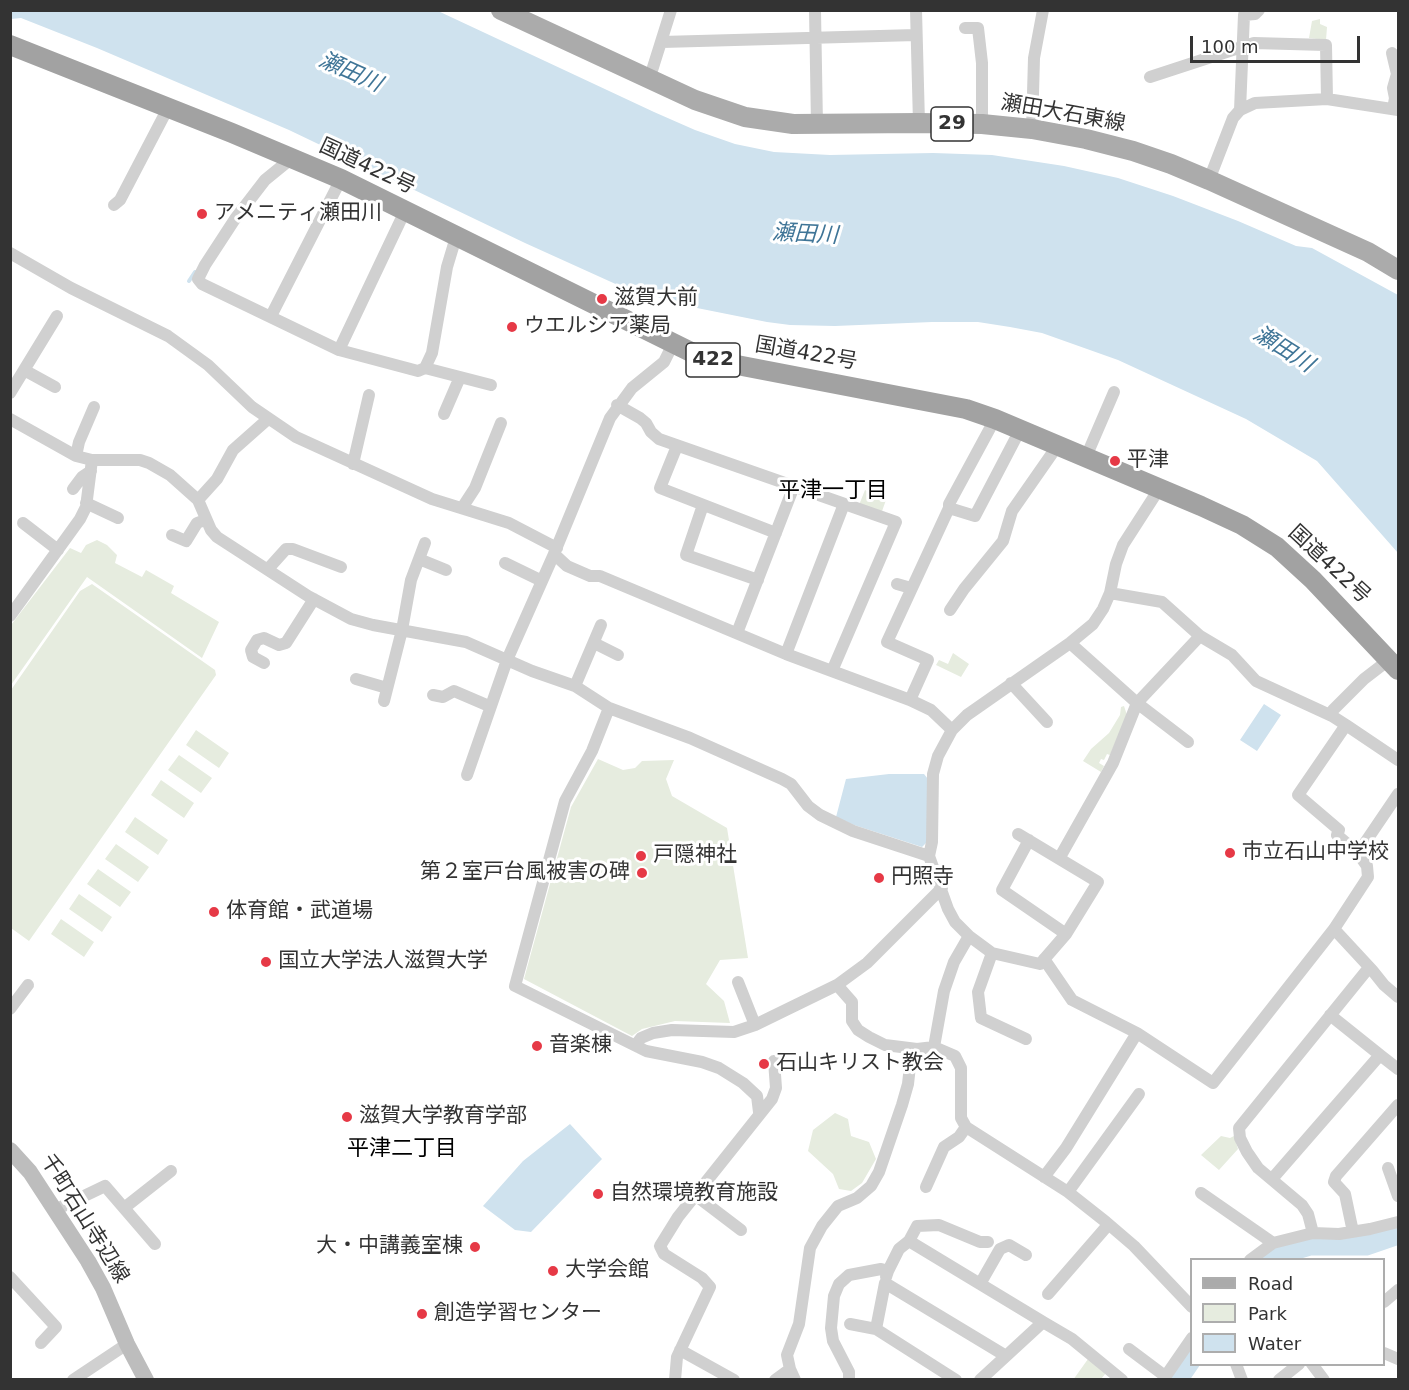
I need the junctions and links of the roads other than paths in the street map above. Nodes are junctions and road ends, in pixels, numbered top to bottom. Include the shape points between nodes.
1 (501, 10) edge
2 (671, 10) edge
3 (815, 10) edge
4 (916, 10) edge
5 (1043, 10) edge
6 (1259, 10) edge
7 (965, 28) dead end
8 (916, 35) junction
9 (816, 39) junction
10 (662, 42) junction
11 (10, 45) edge
12 (1243, 47) junction
13 (1392, 52) dead end
14 (1398, 74) edge
15 (1150, 77) dead end
16 (649, 80) junction
17 (1327, 99) junction
18 (168, 108) junction
19 (1396, 109) edge
20 (1240, 110) junction
21 (918, 123) junction
22 (817, 124) junction
23 (982, 124) junction
24 (1032, 129) junction
25 (292, 158) junction
26 (341, 179) junction
27 (1209, 180) junction
28 (114, 205) dead end
29 (405, 211) junction
30 (456, 237) junction
31 (10, 253) edge
32 (1398, 270) edge
33 (57, 316) dead end
34 (271, 316) junction
35 (673, 344) junction
36 (339, 350) junction
37 (425, 368) junction
38 (24, 370) junction
39 (460, 377) junction
40 (491, 385) dead end
41 (55, 387) dead end
42 (1114, 392) dead end
43 (10, 393) edge
44 (369, 395) dead end
45 (617, 405) junction
46 (94, 407) dead end
47 (444, 414) dead end
48 (10, 419) edge
49 (268, 419) junction
50 (995, 419) junction
51 (501, 423) dead end
52 (1020, 430) junction
53 (1058, 445) junction
54 (677, 446) junction
55 (76, 456) junction
56 (1086, 457) junction
57 (353, 464) junction
58 (92, 465) junction
59 (794, 486) junction
60 (73, 489) dead end
61 (1159, 489) junction
62 (198, 500) junction
63 (86, 503) junction
64 (844, 504) junction
65 (703, 505) junction
66 (462, 508) junction
67 (949, 508) junction
68 (118, 518) dead end
69 (205, 520) junction
70 (23, 523) dead end
71 (776, 533) junction
72 (172, 535) dead end
73 (425, 543) dead end
74 (58, 550) junction
75 (556, 551) junction
76 (419, 559) junction
77 (505, 563) dead end
78 (341, 567) dead end
79 (268, 569) junction
80 (446, 570) dead end
81 (758, 580) junction
82 (542, 581) junction
83 (897, 584) dead end
84 (912, 588) junction
85 (1110, 593) junction
86 (314, 599) junction
87 (950, 610) dead end
88 (10, 616) edge
89 (601, 625) dead end
90 (402, 630) junction
91 (737, 633) junction
92 (1200, 636) junction
93 (594, 643) junction
94 (1070, 644) junction
95 (786, 654) junction
96 (618, 655) dead end
97 (507, 660) junction
98 (264, 663) dead end
99 (1394, 664) edge
100 (832, 671) junction
101 (356, 679) dead end
102 (1011, 683) junction
103 (575, 686) junction
104 (433, 694) dead end
105 (910, 700) junction
106 (1137, 703) junction
107 (489, 706) junction
108 (609, 708) junction
109 (1332, 716) junction
110 (1047, 722) dead end
111 (1346, 725) junction
112 (952, 730) junction
113 (1188, 742) dead end
114 (1398, 760) edge
115 (467, 775) dead end
116 (1398, 794) edge
117 (1358, 853) junction
118 (929, 856) junction
119 (1060, 857) junction
120 (942, 888) junction
121 (1334, 929) junction
122 (1066, 934) junction
123 (969, 936) junction
124 (992, 953) junction
125 (1044, 958) junction
126 (1372, 970) junction
127 (738, 982) dead end
128 (837, 985) junction
129 (28, 986) dead end
130 (1398, 997) edge
131 (10, 1008) edge
132 (1330, 1015) junction
133 (755, 1025) junction
134 (1137, 1033) junction
135 (1026, 1039) dead end
136 (638, 1047) junction
137 (934, 1047) junction
138 (917, 1049) junction
139 (1380, 1055) junction
140 (774, 1061) dead end
141 (1398, 1069) edge
142 (1139, 1094) dead end
143 (1398, 1105) edge
144 (759, 1112) junction
145 (966, 1127) junction
146 (10, 1150) edge
147 (1388, 1168) dead end
148 (171, 1171) dead end
149 (1044, 1177) junction
150 (1272, 1179) junction
151 (926, 1187) dead end
152 (1068, 1192) junction
153 (1201, 1193) dead end
154 (695, 1195) junction
155 (1398, 1196) edge
156 (124, 1208) junction
157 (55, 1210) junction
158 (1398, 1222) edge
159 (1108, 1225) junction
160 (741, 1230) dead end
161 (1353, 1232) junction
162 (1313, 1233) junction
163 (909, 1241) junction
164 (988, 1242) dead end
165 (1273, 1243) junction
166 (155, 1244) dead end
167 (1026, 1255) dead end
168 (1253, 1258) edge
169 (10, 1277) edge
170 (886, 1277) junction
171 (980, 1284) junction
172 (1048, 1294) dead end
173 (1190, 1306) edge
174 (1043, 1322) junction
175 (850, 1324) dead end
176 (876, 1329) junction
177 (1190, 1339) edge
178 (41, 1343) dead end
179 (127, 1344) junction
180 (1129, 1349) dead end
181 (680, 1350) junction
182 (1006, 1356) junction
183 (1236, 1366) edge
184 (1298, 1366) edge
185 (1313, 1366) edge
186 (792, 1374) edge
187 (1164, 1378) edge
188 (73, 1380) edge
189 (146, 1380) edge
190 (675, 1380) edge
191 (734, 1380) edge
192 (774, 1380) edge
193 (849, 1380) edge
194 (956, 1380) edge
195 (980, 1380) edge
196 (1122, 1380) edge
197 (1242, 1380) edge
198 (1279, 1380) edge
199 (1324, 1380) edge

1 - 16 main road, 瀬田大石東線 / 29
2 - 10 street
3 - 9 street
4 - 8 street
5 - 24 street via 1035,58
6 - 12 street via 1244,15
7 - 23 street via 978,28
8 - 9 street
8 - 21 street
9 - 10 street
9 - 22 street
10 - 16 street
11 - 18 highway, 国道422号 / 422
12 - 15 street
12 - 17 street via 1254,43 1326,45
12 - 20 street
13 - 14 street
14 - 19 street via 1394,88
16 - 22 main road, 瀬田大石東線 / 29 via 745,117
17 - 19 street
17 - 20 street via 1255,103
18 - 25 highway, 国道422号 / 422
18 - 28 street
20 - 27 street via 1228,126
21 - 22 main road, 瀬田大石東線 / 29
21 - 23 main road, 瀬田大石東線 / 29
23 - 24 main road, 瀬田大石東線 / 29
24 - 27 main road, 瀬田大石東線 / 29 via 1133,151
25 - 26 highway, 国道422号 / 422
25 - 34 street via 250,198 198,279
26 - 29 highway, 国道422号 / 422
26 - 34 street
27 - 32 main road, 瀬田大石東線 / 29 via 1368,252
29 - 30 highway, 国道422号 / 422
29 - 36 street
30 - 35 highway, 国道422号 / 422
30 - 37 street via 447,267 437,333
31 - 49 street via 168,336 208,365
33 - 38 street
34 - 36 street
35 - 45 street via 664,362
35 - 50 highway, 国道422号 / 422 via 713,360 940,403
36 - 37 street via 418,371
37 - 39 street
38 - 41 street
38 - 43 street
39 - 40 street
39 - 47 street
42 - 56 street
44 - 57 street
45 - 54 street via 640,418 659,439
45 - 75 street
46 - 55 street
48 - 55 street
49 - 57 street
49 - 62 street via 232,450 217,479
50 - 52 highway, 国道422号 / 422
50 - 67 street
51 - 66 street via 475,488
52 - 53 highway, 国道422号 / 422
52 - 67 street via 975,516
53 - 56 highway, 国道422号 / 422
53 - 87 street via 1012,511 1003,541
54 - 59 street
54 - 65 street via 660,488
55 - 58 street
56 - 61 highway, 国道422号 / 422
57 - 66 street
58 - 60 street
58 - 62 street via 140,460 170,475
58 - 63 street
59 - 64 street
59 - 71 street
61 - 85 street via 1123,545
61 - 99 highway, 国道422号 / 422 via 1242,525 1277,547
62 - 69 street
63 - 68 street
63 - 74 street via 80,519
64 - 95 street
64 - 100 street via 896,522
65 - 71 street
65 - 81 street via 686,555
66 - 75 street via 509,523
67 - 84 street
69 - 72 street via 197,523 186,541
69 - 79 street via 217,537
70 - 74 street
71 - 81 street
73 - 76 street
74 - 88 street
75 - 82 street
75 - 91 street via 567,566
76 - 80 street
76 - 90 street
77 - 82 street
78 - 79 street via 286,549
79 - 86 street
81 - 91 street
82 - 97 street
83 - 84 street
84 - 105 street via 887,642 928,660
85 - 92 street via 1162,602
85 - 94 street via 1093,624
86 - 90 street via 351,619
86 - 98 street via 286,643 257,640 251,650 253,657
89 - 93 street
90 - 97 street via 466,642
90 - 101 street via 386,695
91 - 95 street
92 - 106 street
92 - 109 street via 1232,654 1256,681
93 - 96 street
93 - 103 street
94 - 102 street
94 - 106 street
95 - 100 street
97 - 103 street
97 - 107 street
99 - 109 street via 1356,687 1333,710
100 - 105 street
102 - 110 street
102 - 112 street
103 - 108 street
104 - 107 street via 443,697 454,691
105 - 112 street via 931,710
106 - 113 street
106 - 119 street via 1113,763
107 - 115 street
108 - 118 street via 782,779 820,815 853,831
108 - 136 street via 592,751 565,801 515,986
109 - 111 street
111 - 114 street
111 - 117 street via 1298,795 1339,830 1337,835
112 - 118 street via 933,774
116 - 117 street
117 - 121 street via 1367,866 1368,877
118 - 120 street
119 - 122 street via 1098,882
119 - 122 street via 1024,837 1002,890
120 - 123 street via 955,922
120 - 128 street via 867,963
121 - 126 street
121 - 134 street via 1213,1083
122 - 125 street
123 - 124 street
123 - 137 street via 944,991
124 - 125 street via 1040,964
124 - 135 street via 978,992 981,1018
125 - 134 street via 1072,1000
126 - 130 street
126 - 132 street via 1367,970
127 - 133 street
128 - 133 street
128 - 138 street via 852,1002 852,1021 858,1030 885,1045
129 - 131 street
132 - 139 street
132 - 150 street via 1239,1128 1247,1152
133 - 136 street via 734,1032 653,1033 641,1038
134 - 149 street
136 - 144 street via 719,1068 757,1096
137 - 138 street
137 - 145 street via 955,1056 961,1068 961,1118
138 - 186 street via 879,1172 857,1198 838,1206 810,1248 799,1324 788,1355
139 - 141 street
139 - 150 street
140 - 144 street via 776,1088 772,1099
142 - 152 street
143 - 161 street via 1336,1176 1334,1182 1345,1194
144 - 154 street
145 - 149 street
145 - 151 street via 944,1147
146 - 157 main road, 千町石山寺辺線
147 - 155 street
148 - 156 street
149 - 152 street
150 - 162 street via 1302,1204
152 - 159 street
153 - 165 street
154 - 160 street
154 - 181 street via 660,1246 664,1254 710,1287
156 - 157 street via 105,1186
156 - 166 street
157 - 179 main road, 千町石山寺辺線 via 103,1288
158 - 161 street
159 - 172 street
159 - 173 street via 1134,1246
161 - 162 street
162 - 165 street
163 - 164 street via 917,1226 939,1225
163 - 170 street via 900,1249
163 - 171 street
165 - 168 street
167 - 171 street via 1009,1245 1000,1249
169 - 178 street via 56,1327
170 - 176 street
170 - 182 street
170 - 193 street via 881,1269 849,1275 838,1284 831,1328
171 - 174 street
174 - 182 street
174 - 196 street via 1072,1339
175 - 176 street
176 - 194 street
177 - 187 street
179 - 188 street
179 - 189 main road, 千町石山寺辺線
180 - 187 street
181 - 190 street
181 - 191 street
182 - 195 street
183 - 197 street
184 - 198 street
185 - 199 street
186 - 192 street

